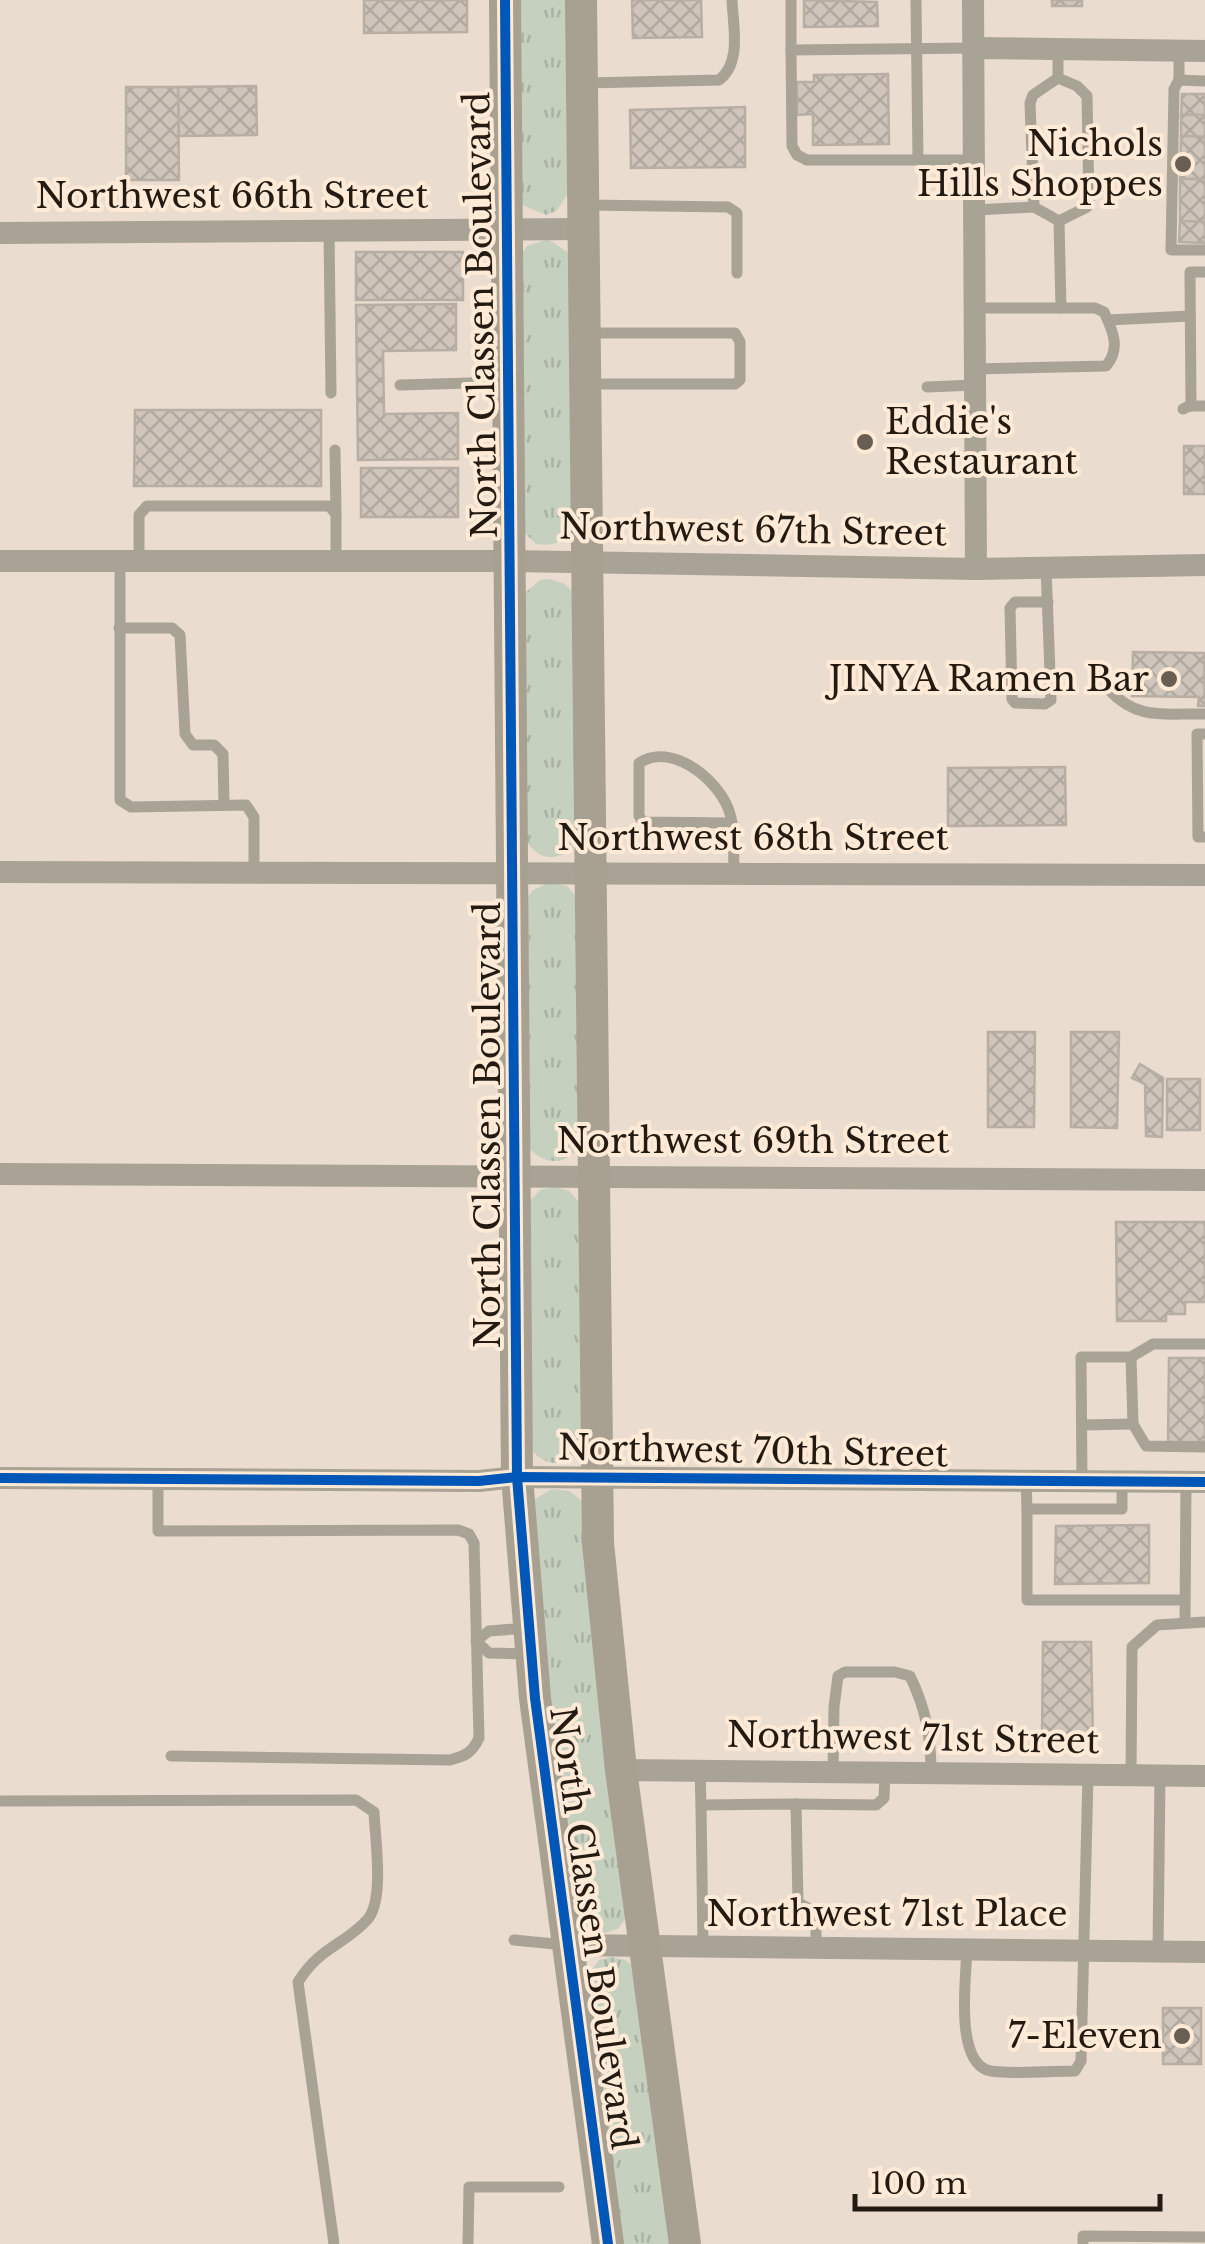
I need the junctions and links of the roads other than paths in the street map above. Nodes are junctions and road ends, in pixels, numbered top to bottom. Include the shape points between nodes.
1 (505, 0) edge
2 (581, 0) edge
3 (732, 0) edge
4 (791, 0) edge
5 (916, 0) edge
6 (973, 0) edge
7 (974, 48) junction
8 (917, 49) junction
9 (1058, 49) junction
10 (791, 50) junction
11 (1179, 50) junction
12 (1205, 51) edge
13 (1058, 78) junction
14 (1178, 80) junction
15 (1205, 80) edge
16 (582, 84) junction
17 (918, 160) junction
18 (974, 160) junction
19 (1034, 207) junction
20 (975, 210) junction
21 (584, 217) junction
22 (1059, 222) junction
23 (509, 228) junction
24 (329, 230) junction
25 (0, 233) edge
26 (1205, 250) edge
27 (1205, 272) edge
28 (738, 273) dead end
29 (975, 308) junction
30 (1062, 308) junction
31 (1190, 316) junction
32 (1108, 320) junction
33 (585, 333) junction
34 (976, 377) junction
35 (510, 382) junction
36 (586, 384) junction
37 (400, 385) dead end
38 (927, 387) dead end
39 (331, 393) dead end
40 (1205, 406) edge
41 (335, 450) dead end
42 (336, 514) junction
43 (0, 561) edge
44 (130, 561) junction
45 (336, 561) junction
46 (512, 561) junction
47 (588, 562) junction
48 (1205, 566) edge
49 (1046, 567) junction
50 (976, 568) junction
51 (1048, 602) junction
52 (119, 628) junction
53 (1109, 690) dead end
54 (1205, 714) edge
55 (1205, 734) edge
56 (224, 804) junction
57 (732, 823) junction
58 (1205, 838) edge
59 (0, 872) edge
60 (254, 872) junction
61 (515, 872) junction
62 (590, 872) junction
63 (734, 872) junction
64 (1205, 875) edge
65 (0, 1174) edge
66 (515, 1174) junction
67 (592, 1175) junction
68 (1205, 1180) edge
69 (1205, 1344) edge
70 (1131, 1357) junction
71 (1132, 1424) junction
72 (1082, 1425) junction
73 (1205, 1447) edge
74 (518, 1476) junction
75 (595, 1477) junction
76 (0, 1478) edge
77 (158, 1479) junction
78 (1082, 1480) junction
79 (1026, 1481) junction
80 (1122, 1482) junction
81 (1196, 1482) edge
82 (1027, 1508) junction
83 (1186, 1600) junction
84 (1185, 1622) junction
85 (1205, 1622) edge
86 (476, 1641) junction
87 (529, 1641) junction
88 (171, 1756) dead end
89 (621, 1770) junction
90 (700, 1771) junction
91 (834, 1772) junction
92 (885, 1773) junction
93 (931, 1774) junction
94 (1088, 1775) junction
95 (1131, 1775) junction
96 (1160, 1776) junction
97 (1205, 1776) edge
98 (0, 1801) edge
99 (796, 1804) junction
100 (700, 1806) junction
101 (514, 1940) dead end
102 (568, 1946) junction
103 (646, 1947) junction
104 (703, 1948) junction
105 (816, 1948) junction
106 (967, 1950) junction
107 (1084, 1950) junction
108 (1158, 1951) junction
109 (1205, 1952) edge
110 (559, 2186) dead end
111 (1205, 2237) edge
112 (334, 2244) edge
113 (468, 2244) edge
114 (608, 2244) edge
115 (686, 2244) edge
116 (1084, 2244) edge

1 - 23 street, North Classen Boulevard
2 - 16 street, North Classen Boulevard
3 - 16 lane via 734,60 719,80
4 - 10 lane
5 - 8 lane
6 - 7 street
7 - 8 lane
7 - 9 street
7 - 18 street
8 - 10 lane
8 - 17 lane
9 - 11 street
9 - 13 lane
10 - 17 lane via 797,155
11 - 12 street
11 - 14 lane
13 - 19 lane via 1030,103
13 - 22 lane via 1087,96 1089,162 1087,207
14 - 15 lane
14 - 26 lane via 1172,250
16 - 21 street, North Classen Boulevard
17 - 18 lane
18 - 20 street
19 - 20 lane
19 - 22 lane
20 - 29 street
21 - 23 street, Northwest 66th Street
21 - 28 lane via 728,206 737,213
21 - 33 street, North Classen Boulevard
22 - 30 lane
23 - 24 street, Northwest 66th Street
23 - 35 street, North Classen Boulevard
24 - 25 street, Northwest 66th Street
24 - 39 lane
27 - 31 lane via 1190,272
29 - 30 lane
29 - 34 street
30 - 32 lane via 1095,308
31 - 32 lane
31 - 40 lane via 1187,407
32 - 34 lane via 1115,344 1106,366
33 - 36 street, North Classen Boulevard
33 - 36 lane via 735,334 740,342 735,384
34 - 38 lane
34 - 50 street
35 - 37 lane
35 - 46 street, North Classen Boulevard
36 - 47 street, North Classen Boulevard
41 - 42 lane
42 - 44 lane via 329,506 148,506
42 - 45 lane
43 - 44 street, Northwest 67th Street
44 - 45 street, Northwest 67th Street
44 - 52 lane
45 - 46 street, Northwest 67th Street
46 - 47 street, Northwest 67th Street
46 - 61 street, North Classen Boulevard
47 - 50 street, Northwest 67th Street
47 - 62 street, North Classen Boulevard
48 - 49 street, Northwest 67th Street
49 - 50 street, Northwest 67th Street
49 - 51 lane
51 - 51 lane via 1051,700 1015,704 1010,608 1015,602
52 - 56 lane via 172,628 180,635 185,734 193,744 214,745 223,754
52 - 56 lane via 120,800 131,807
53 - 54 lane via 1139,713
55 - 58 lane via 1197,734 1198,837
56 - 60 lane via 252,809
57 - 57 lane via 726,803 694,766 684,760 639,763 643,822
57 - 63 lane
59 - 60 street, Northwest 68th Street
60 - 61 street, Northwest 68th Street
61 - 62 street, Northwest 68th Street
61 - 66 street, North Classen Boulevard
62 - 63 street, Northwest 68th Street
62 - 67 street, North Classen Boulevard
63 - 64 street, Northwest 68th Street
65 - 66 street, Northwest 69th Street
66 - 67 street, Northwest 69th Street
66 - 74 street, North Classen Boulevard
67 - 68 street, Northwest 69th Street
67 - 75 street, North Classen Boulevard
69 - 70 lane via 1154,1344
70 - 71 lane
70 - 72 lane via 1081,1358
71 - 72 lane
71 - 73 lane via 1146,1446
72 - 78 lane
74 - 75 street, Northwest 70th Street
74 - 77 street, Northwest 70th Street
74 - 87 street, North Classen Boulevard
75 - 79 street, Northwest 70th Street
75 - 89 street, North Classen Boulevard
76 - 77 street, Northwest 70th Street
77 - 86 lane via 158,1531 469,1534
78 - 79 street, Northwest 70th Street
78 - 80 street, Northwest 70th Street
79 - 82 lane
80 - 81 street, Northwest 70th Street
80 - 82 lane via 1122,1508
81 - 83 lane
82 - 83 lane via 1028,1600
83 - 84 lane
84 - 85 lane
84 - 95 lane via 1156,1625 1132,1647
86 - 87 lane via 489,1631
86 - 87 lane via 489,1653
86 - 88 lane via 479,1738 466,1756
87 - 102 street, North Classen Boulevard
89 - 90 street, Northwest 71st Street
89 - 103 street, North Classen Boulevard
90 - 91 street, Northwest 71st Street
90 - 100 lane
91 - 92 street, Northwest 71st Street
91 - 93 lane via 838,1676 894,1672 910,1676 920,1695 931,1732
92 - 93 street, Northwest 71st Street
92 - 99 lane via 884,1798 876,1805
93 - 94 street, Northwest 71st Street
94 - 95 street, Northwest 71st Street
94 - 107 lane
95 - 96 street, Northwest 71st Street
96 - 97 street, Northwest 71st Street
96 - 108 lane
98 - 112 lane via 356,1800 374,1812 378,1891 370,1918 312,1960 298,1982
99 - 100 lane
99 - 105 lane via 798,1902 816,1912
100 - 104 lane
101 - 102 lane
102 - 103 street, Northwest 71st Place
102 - 114 street, North Classen Boulevard
103 - 104 street, Northwest 71st Place
103 - 115 street, North Classen Boulevard
104 - 105 street, Northwest 71st Place
105 - 106 street, Northwest 71st Place
106 - 107 street, Northwest 71st Place
106 - 107 lane via 966,2040 973,2059 988,2070 1075,2071 1081,2061
107 - 108 street, Northwest 71st Place
108 - 109 street, Northwest 71st Place
110 - 113 lane via 470,2187
111 - 116 lane via 1084,2236

